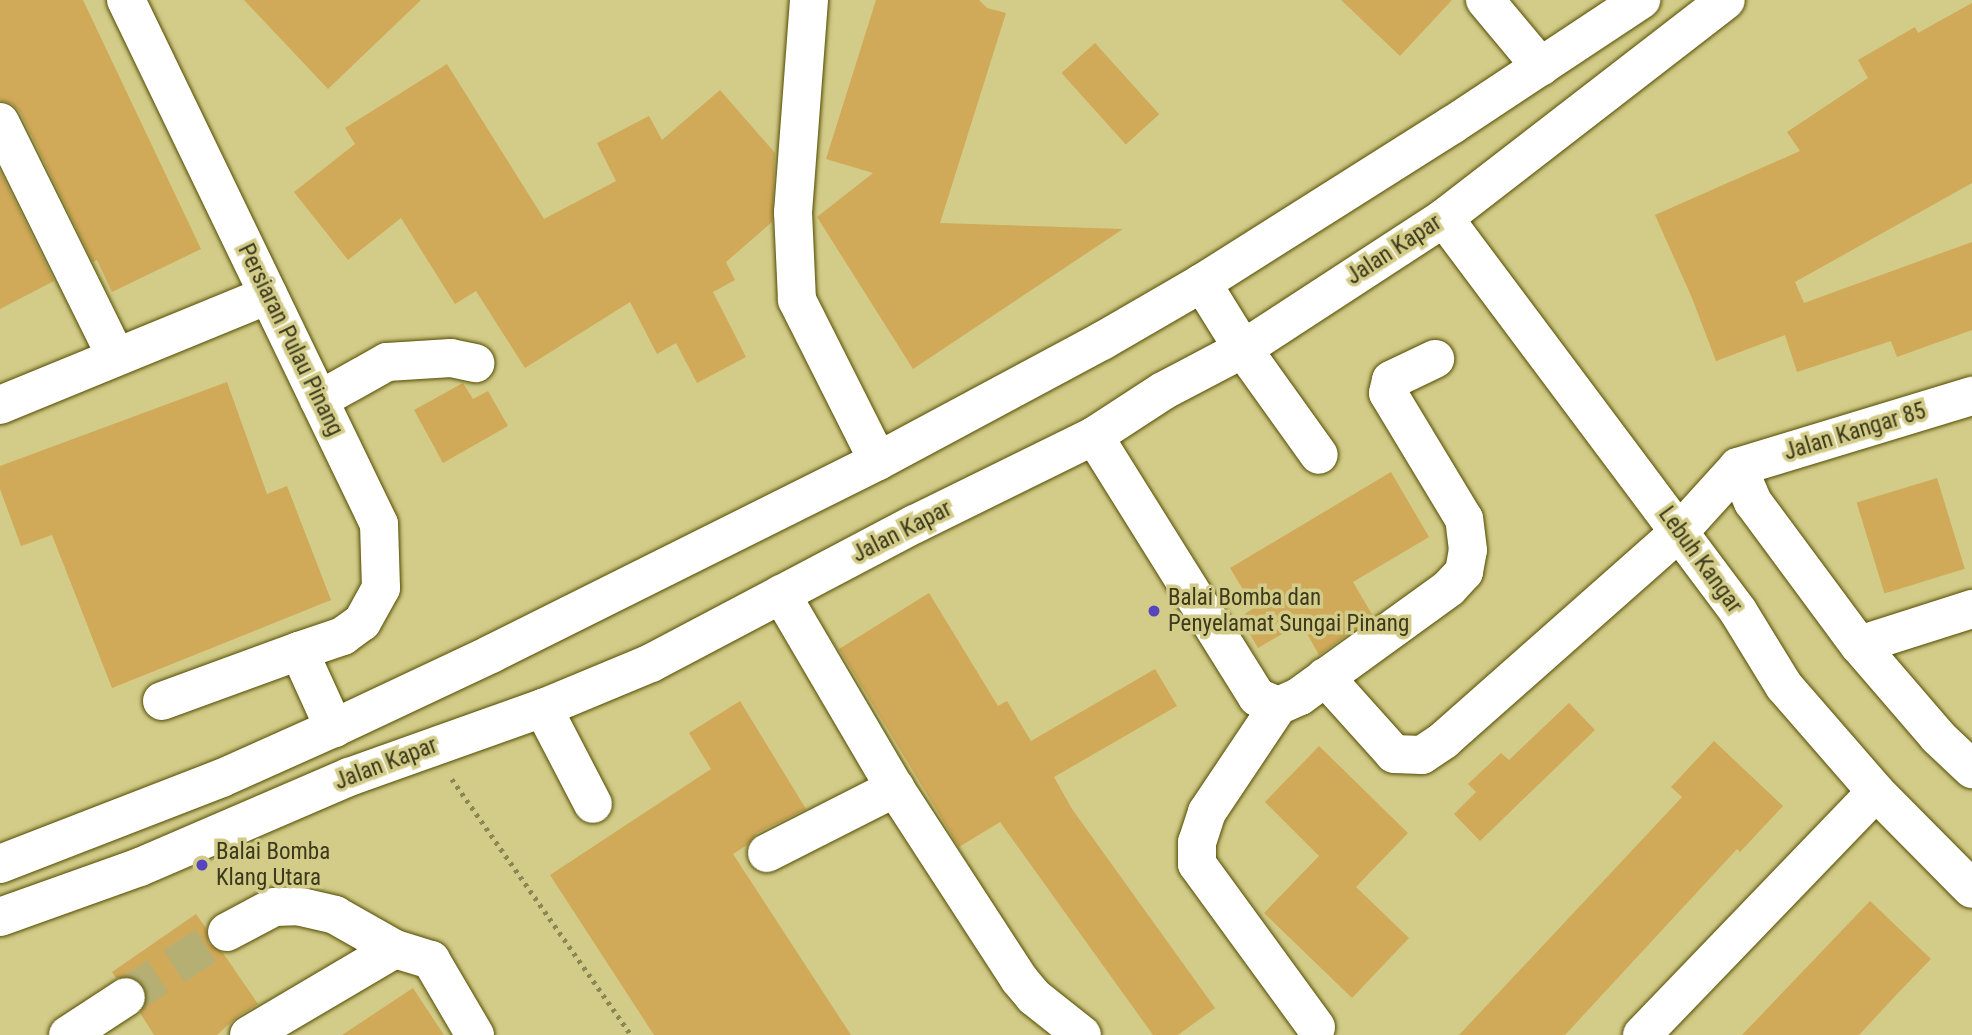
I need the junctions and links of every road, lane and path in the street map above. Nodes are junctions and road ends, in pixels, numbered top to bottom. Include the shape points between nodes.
1 (126, 0) edge
2 (809, 0) edge
3 (1485, 0) edge
4 (1641, 0) edge
5 (1726, 0) edge
6 (1541, 67) junction
7 (0, 121) edge
8 (1444, 218) junction
9 (1202, 283) junction
10 (268, 295) junction
11 (1243, 349) junction
12 (115, 355) junction
13 (1435, 359) dead end
14 (475, 363) dead end
15 (1972, 396) edge
16 (319, 400) junction
17 (0, 405) edge
18 (1094, 436) junction
19 (1319, 455) dead end
20 (878, 461) junction
21 (1738, 467) junction
22 (1680, 531) junction
23 (781, 594) junction
24 (1972, 609) edge
25 (1859, 645) junction
26 (299, 651) junction
27 (1325, 677) junction
28 (162, 701) dead end
29 (1278, 706) junction
30 (543, 708) junction
31 (334, 728) junction
32 (429, 747) junction
33 (1972, 769) edge
34 (895, 788) junction
35 (1876, 792) junction
36 (593, 804) dead end
37 (767, 853) dead end
38 (0, 864) edge
39 (1972, 889) edge
40 (0, 918) edge
41 (227, 932) tunnel mouth
42 (395, 949) junction
43 (126, 997) tunnel mouth
44 (1316, 1027) dead end
45 (68, 1035) edge
46 (249, 1035) edge
47 (475, 1035) edge
48 (631, 1035) edge
49 (1083, 1035) edge
50 (1642, 1035) edge

1 - 10 main road, Persiaran Pulau Pinang
2 - 20 main road via 793,212 797,300
3 - 6 main road
4 - 6 main road
5 - 8 main road, Jalan Kapar
6 - 9 main road
7 - 12 main road
8 - 11 main road, Jalan Kapar
8 - 22 main road, Lebuh Kangar
9 - 11 main road
9 - 20 main road
10 - 12 main road
10 - 16 main road, Persiaran Pulau Pinang
11 - 18 main road, Jalan Kapar via 1163,391
11 - 19 main road
12 - 17 main road
13 - 27 main road via 1391,380 1388,393 1464,519 1468,550 1464,572 1449,588
14 - 16 main road via 451,358 387,362
15 - 21 main road, Jalan Kangar 85
16 - 26 main road, Persiaran Pulau Pinang via 379,524 381,588 362,622 343,636
18 - 23 main road, Jalan Kapar
18 - 29 main road via 1256,697
20 - 31 main road
21 - 22 main road
21 - 25 main road via 1753,502
22 - 27 main road via 1422,755 1394,754
22 - 35 main road, Lebuh Kangar via 1738,611 1784,686
23 - 30 main road, Jalan Kapar via 651,663
23 - 34 main road
24 - 25 main road
25 - 33 main road via 1938,737
26 - 28 main road, Persiaran Pulau Pinang
26 - 31 main road
27 - 29 main road
29 - 44 main road via 1207,812 1197,842 1198,864
30 - 32 main road, Jalan Kapar
30 - 36 main road
31 - 38 main road via 222,778
32 - 40 main road, Jalan Kapar via 140,867
32 - 48 path
34 - 37 main road
34 - 49 main road via 1019,979 1034,997
35 - 39 main road, Lebuh Kangar
35 - 50 main road
41 - 42 main road via 274,907 297,906 335,915
42 - 46 main road
42 - 47 main road via 431,960
43 - 45 main road

